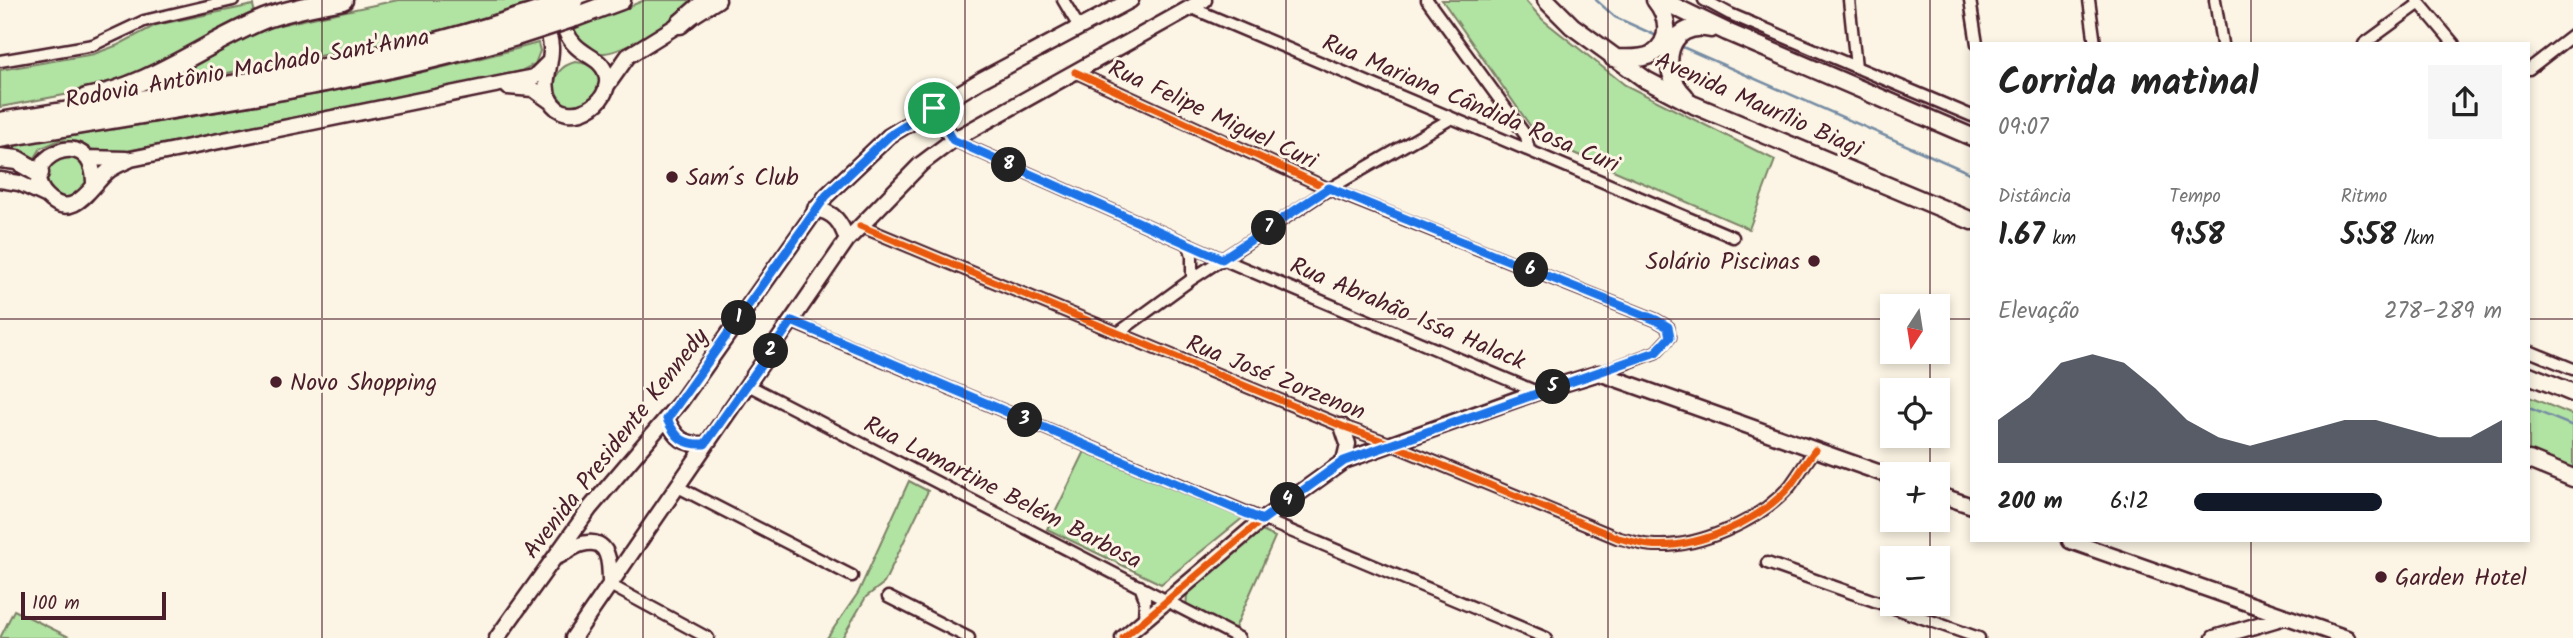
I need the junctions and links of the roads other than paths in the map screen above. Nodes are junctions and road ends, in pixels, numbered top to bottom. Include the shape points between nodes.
1 (233, 0) edge
2 (343, 0) edge
3 (537, 0) edge
4 (621, 0) edge
5 (708, 0) edge
6 (718, 0) edge
7 (1063, 0) edge
8 (1131, 0) edge
9 (1427, 0) edge
10 (1546, 0) edge
11 (1655, 0) edge
12 (1661, 0) edge
13 (1705, 0) edge
14 (1729, 0) edge
15 (1850, 0) edge
16 (1970, 0) edge
17 (2089, 0) edge
18 (2216, 1) edge
19 (2418, 1) edge
20 (1194, 3) edge
21 (570, 4) edge
22 (1730, 14) junction
23 (680, 24) junction
24 (515, 27) junction
25 (1079, 27) junction
26 (1673, 31) junction
27 (1727, 32) junction
28 (2573, 35) edge
29 (1977, 42) edge
30 (2095, 42) edge
31 (2222, 42) edge
32 (2367, 42) edge
33 (2452, 42) edge
34 (1613, 58) junction
35 (0, 61) edge
36 (549, 62) junction
37 (1856, 67) junction
38 (2530, 68) edge
39 (1075, 72) junction
40 (489, 86) junction
41 (604, 92) junction
42 (551, 101) junction
43 (1694, 105) junction
44 (934, 108) junction
45 (0, 113) edge
46 (1970, 115) edge
47 (1452, 118) junction
48 (0, 122) edge
49 (1970, 136) edge
50 (0, 138) edge
51 (953, 140) junction
52 (1529, 150) junction
53 (87, 158) junction
54 (0, 159) edge
55 (131, 159) junction
56 (39, 173) junction
57 (0, 180) edge
58 (94, 183) junction
59 (1329, 188) junction
60 (47, 196) junction
61 (815, 209) junction
62 (1970, 220) edge
63 (860, 226) junction
64 (1733, 237) dead end
65 (847, 240) junction
66 (1189, 244) junction
67 (1222, 259) junction
68 (1192, 279) junction
69 (792, 321) junction
70 (1118, 332) junction
71 (2530, 351) edge
72 (2573, 369) edge
73 (1599, 373) junction
74 (2530, 375) edge
75 (748, 385) junction
76 (1537, 392) junction
77 (2573, 393) edge
78 (667, 419) junction
79 (1342, 426) junction
80 (705, 444) junction
81 (1391, 444) junction
82 (1815, 450) junction
83 (2530, 460) edge
84 (1344, 461) junction
85 (1880, 473) edge
86 (2573, 478) edge
87 (678, 487) junction
88 (1950, 498) edge
89 (1970, 505) edge
90 (1262, 520) junction
91 (2073, 542) edge
92 (555, 558) junction
93 (1767, 563) dead end
94 (852, 576) dead end
95 (610, 585) junction
96 (1140, 586) junction
97 (888, 597) dead end
98 (1167, 600) junction
99 (2286, 617) junction
100 (1144, 620) junction
101 (497, 638) edge
102 (573, 638) edge
103 (708, 638) edge
104 (969, 638) edge
105 (1123, 638) edge
106 (1238, 638) edge
107 (1546, 638) edge
108 (1979, 638) edge
109 (2214, 638) edge
110 (2347, 638) edge

1 - 35 street via 144,21 93,45
2 - 45 highway via 265,19 95,96
3 - 36 main road via 550,42
4 - 21 highway, Rodovia Antônio Machado Sant'Anna
5 - 23 highway
6 - 23 main road
7 - 25 street
8 - 25 main road, Avenida Presidente Kennedy
9 - 52 street via 1526,136
10 - 34 main road, Avenida Maurílio Biagi
11 - 26 main road
12 - 27 main road
13 - 22 street
14 - 22 street
15 - 37 street
16 - 29 street
17 - 30 street
18 - 31 street
19 - 32 street
19 - 33 street
20 - 39 main road
20 - 47 street, Rua Mariana Cândida Rosa Curi
21 - 24 highway, Rodovia Antônio Machado Sant'Anna, bridge
21 - 41 main road via 569,38 604,69
22 - 37 street
23 - 41 main road via 628,56
24 - 48 highway, Rodovia Antônio Machado Sant'Anna via 296,72
24 - 50 highway, Rodovia Antônio Machado Sant'Anna via 416,63 305,87
25 - 44 main road, Avenida Presidente Kennedy
26 - 27 main road via 1698,26
26 - 34 main road via 1652,54
26 - 43 main road via 1669,71
27 - 49 main road
28 - 38 street
34 - 43 main road, Avenida Maurílio Biagi
36 - 40 main road via 534,78
36 - 42 main road via 546,80
37 - 46 street
39 - 51 main road
39 - 59 street, Rua Felipe Miguel Curi
40 - 42 main road via 533,89
40 - 55 main road
41 - 42 main road via 594,107 578,114 561,111
43 - 62 main road, Avenida Maurílio Biagi
44 - 51 main road
44 - 61 main road, Avenida Presidente Kennedy via 889,136
47 - 52 street, Rua Mariana Cândida Rosa Curi
47 - 59 street
51 - 63 main road via 921,164
51 - 66 street, Rua Abrahão Issa Halack
52 - 64 street, Rua Mariana Cândida Rosa Curi
53 - 55 main road
53 - 56 main road via 65,149 53,153
53 - 58 main road via 94,170
54 - 56 highway via 17,160
55 - 58 main road
56 - 60 main road
57 - 60 main road
58 - 60 main road via 83,200 71,205
59 - 67 street
59 - 73 street, Rua Felipe Miguel Curi via 1668,327 1671,332 1666,344 1656,352
61 - 65 main road via 829,211 839,220
61 - 78 main road, Avenida Presidente Kennedy
63 - 65 main road
63 - 70 street, Rua José Zorzenon
65 - 69 main road
66 - 67 street, Rua Abrahão Issa Halack
66 - 68 street
67 - 68 street
67 - 76 street, Rua Abrahão Issa Halack
68 - 70 street
69 - 75 main road
69 - 90 street
70 - 79 street, Rua José Zorzenon
71 - 72 street
73 - 76 main road
73 - 82 main road
74 - 77 main road
75 - 80 main road
75 - 96 street, Rua Lamartine Belém Barbosa
76 - 81 main road
78 - 80 main road via 681,441
78 - 92 main road, Avenida Presidente Kennedy via 590,508
79 - 81 street, Rua José Zorzenon
79 - 84 main road via 1348,444
80 - 87 main road
81 - 82 street, Rua José Zorzenon via 1618,538 1650,545 1682,543 1757,515 1789,487
81 - 84 main road
82 - 85 main road
83 - 86 main road
84 - 90 main road
87 - 94 street
87 - 95 main road
88 - 89 main road
90 - 98 main road
90 - 107 street
91 - 99 main road
92 - 95 main road via 582,544 602,547 609,557
92 - 101 main road, Avenida Presidente Kennedy
93 - 108 street
95 - 102 main road
95 - 103 street
96 - 98 street, Rua Lamartine Belém Barbosa
96 - 100 street
97 - 104 street
98 - 100 main road
98 - 106 street, Rua Lamartine Belém Barbosa
99 - 109 main road
99 - 110 main road
100 - 105 main road

